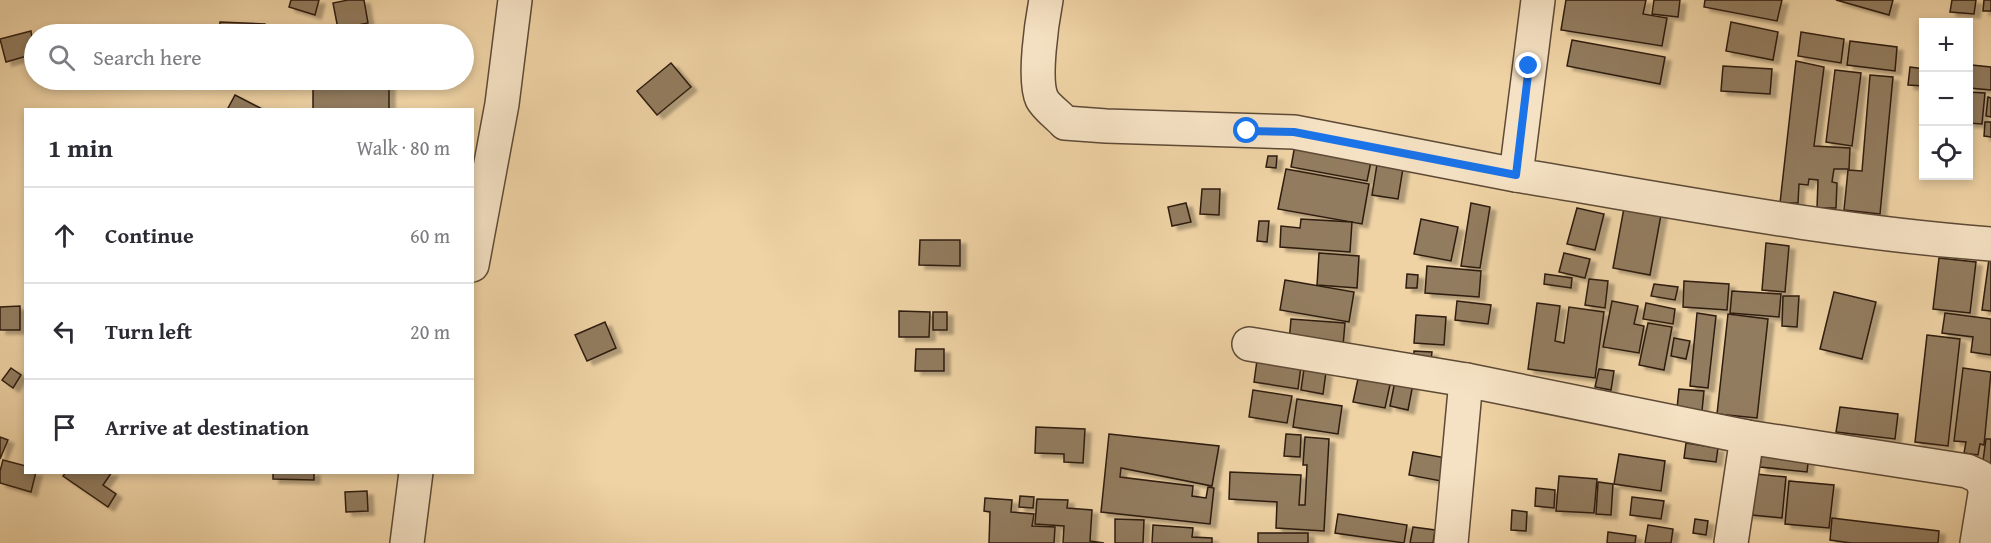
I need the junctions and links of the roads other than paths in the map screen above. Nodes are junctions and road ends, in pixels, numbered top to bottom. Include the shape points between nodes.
1 (515, 0) edge
2 (1046, 0) edge
3 (1538, 0) edge
4 (1516, 175) junction
5 (1991, 244) edge
6 (474, 254) edge
7 (1249, 344) dead end
8 (1466, 380) junction
9 (1747, 437) junction
10 (416, 474) edge
11 (407, 543) edge
12 (1451, 543) edge
13 (1731, 543) edge
14 (1977, 543) edge

1 - 6 street via 502,104
2 - 4 street via 1039,41 1042,99 1065,123 1294,132
3 - 4 street
4 - 5 street via 1809,223
7 - 8 street
8 - 9 street
8 - 12 street
9 - 13 street
9 - 14 street via 1974,473 1985,488
10 - 11 street

